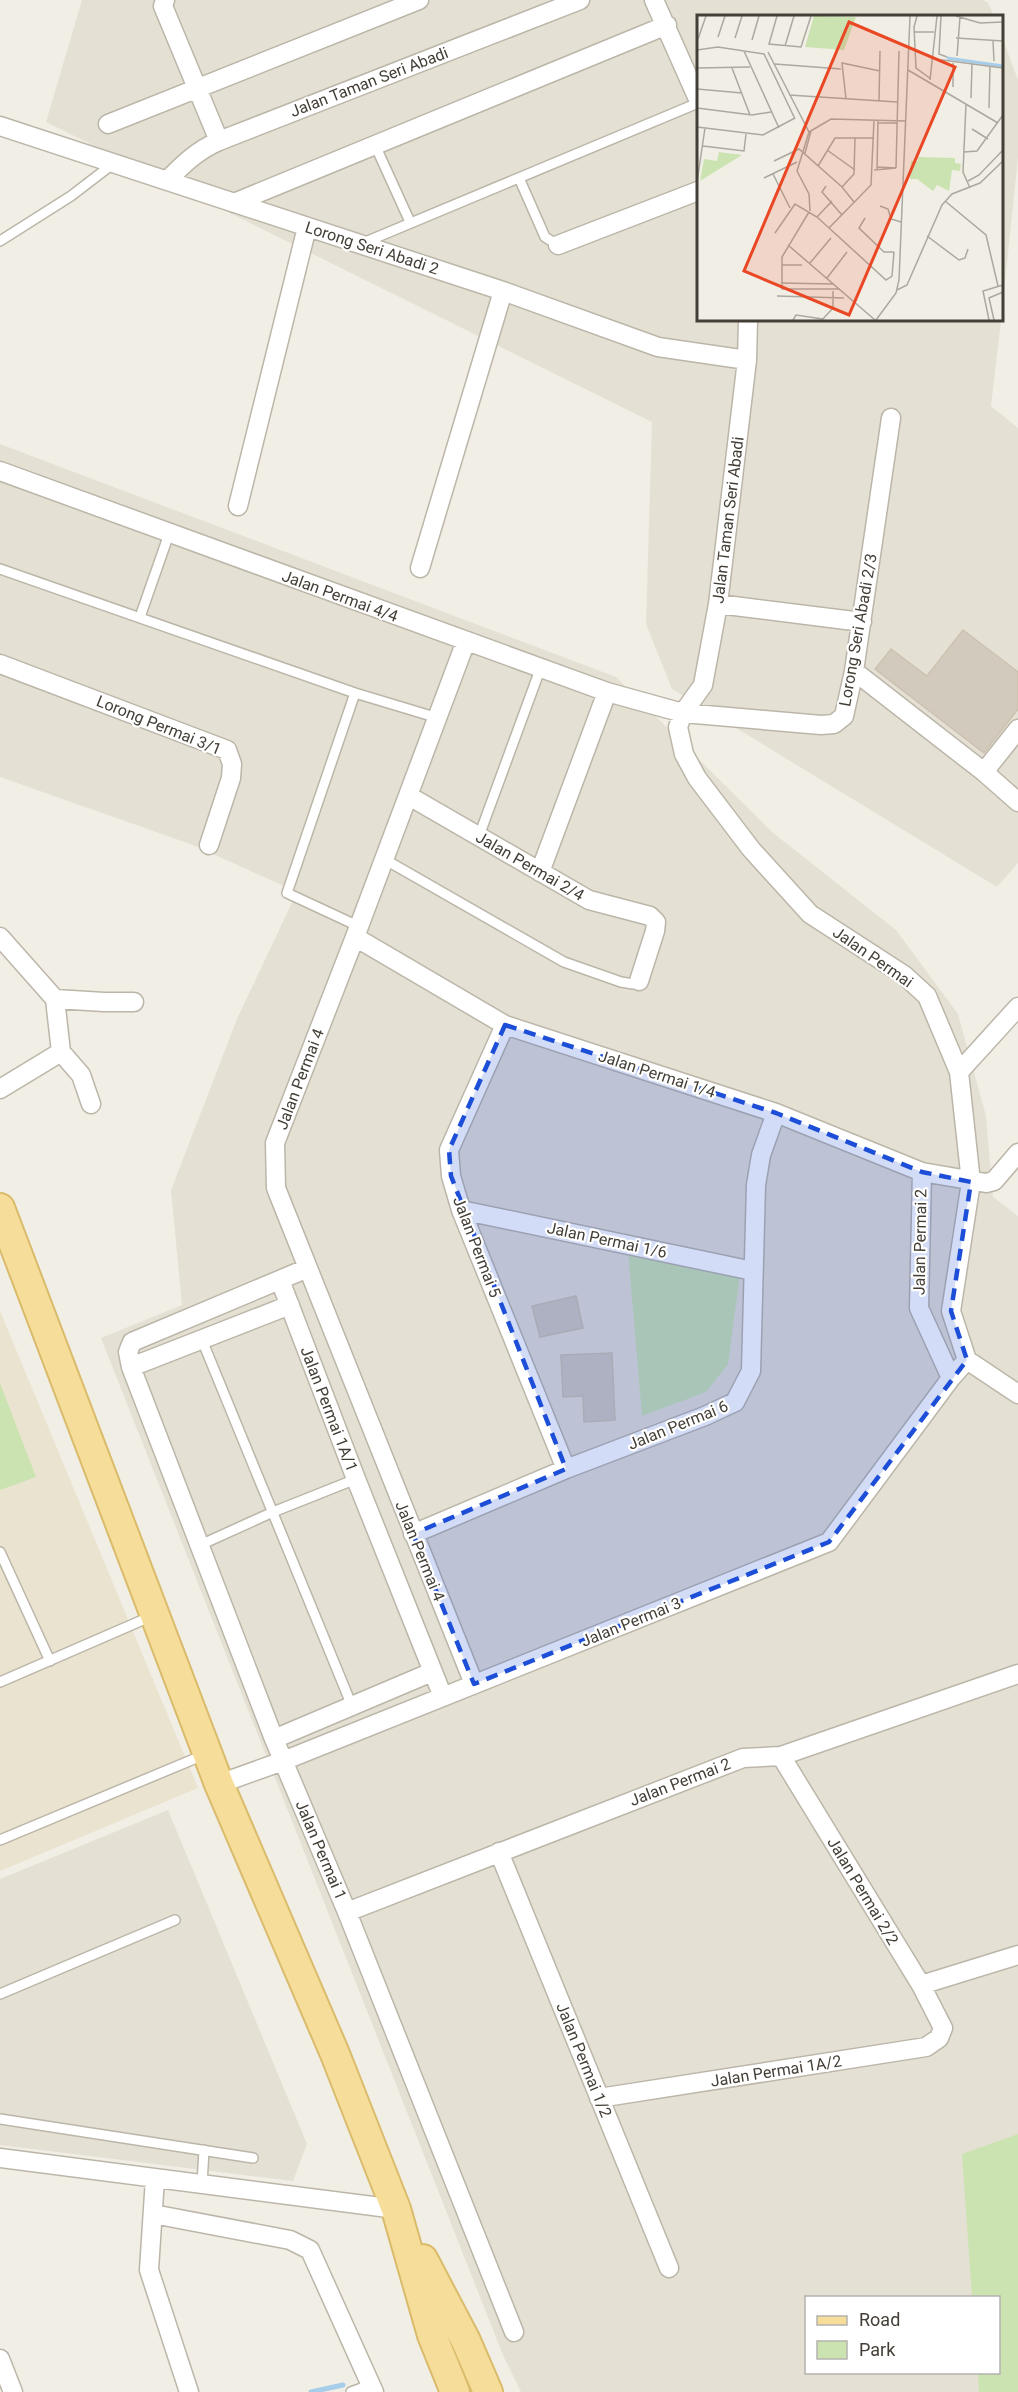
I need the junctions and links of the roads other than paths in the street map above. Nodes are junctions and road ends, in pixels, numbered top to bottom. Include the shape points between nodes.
1 (165, 0) edge
2 (419, 0) edge
3 (580, 0) edge
4 (654, 0) edge
5 (667, 25) junction
6 (197, 88) junction
7 (697, 96) edge
8 (697, 102) edge
9 (108, 124) dead end
10 (0, 126) edge
11 (219, 141) junction
12 (375, 145) junction
13 (114, 163) junction
14 (519, 178) junction
15 (167, 181) junction
16 (697, 192) edge
17 (234, 203) junction
18 (410, 222) junction
19 (307, 227) junction
20 (0, 241) edge
21 (361, 244) junction
22 (558, 246) joint
23 (503, 291) junction
24 (748, 321) edge
25 (747, 360) junction
26 (891, 418) dead end
27 (0, 471) edge
28 (238, 506) dead end
29 (169, 534) junction
30 (420, 568) dead end
31 (0, 569) edge
32 (718, 604) junction
33 (140, 617) junction
34 (862, 622) junction
35 (466, 641) junction
36 (0, 663) edge
37 (541, 667) junction
38 (854, 671) junction
39 (607, 692) junction
40 (355, 693) junction
41 (684, 713) junction
42 (438, 718) junction
43 (1018, 729) edge
44 (984, 772) junction
45 (409, 796) junction
46 (1018, 802) edge
47 (479, 836) junction
48 (209, 845) dead end
49 (384, 859) junction
50 (540, 872) junction
51 (357, 932) junction
52 (0, 937) edge
53 (639, 981) joint
54 (55, 999) junction
55 (134, 1002) dead end
56 (1018, 1007) edge
57 (505, 1024) junction
58 (61, 1052) junction
59 (959, 1072) junction
60 (0, 1089) edge
61 (91, 1104) dead end
62 (776, 1113) junction
63 (1018, 1153) edge
64 (922, 1172) junction
65 (971, 1182) junction
66 (0, 1208) edge
67 (461, 1210) junction
68 (308, 1268) junction
69 (753, 1271) junction
70 (280, 1280) junction
71 (290, 1305) junction
72 (202, 1340) junction
73 (967, 1360) junction
74 (131, 1367) junction
75 (951, 1378) junction
76 (1018, 1394) edge
77 (566, 1469) junction
78 (356, 1479) junction
79 (273, 1512) junction
80 (413, 1534) junction
81 (198, 1546) junction
82 (0, 1552) edge
83 (155, 1614) junction
84 (50, 1661) junction
85 (432, 1672) junction
86 (1018, 1674) edge
87 (0, 1682) edge
88 (474, 1684) junction
89 (443, 1697) junction
90 (352, 1706) junction
91 (274, 1739) junction
92 (208, 1754) junction
93 (781, 1756) junction
94 (283, 1761) junction
95 (219, 1784) junction
96 (0, 1840) edge
97 (499, 1852) junction
98 (347, 1912) junction
99 (175, 1920) dead end
100 (1018, 1955) edge
101 (921, 1985) junction
102 (0, 1994) edge
103 (944, 2028) joint
104 (598, 2098) junction
105 (0, 2119) edge
106 (204, 2150) junction
107 (0, 2158) edge
108 (253, 2158) dead end
109 (155, 2178) junction
110 (202, 2184) junction
111 (396, 2209) junction
112 (153, 2214) junction
113 (669, 2268) dead end
114 (514, 2332) dead end
115 (0, 2359) edge
116 (372, 2389) edge
117 (13, 2392) edge
118 (189, 2392) edge
119 (351, 2392) edge
120 (455, 2392) edge
121 (488, 2392) edge

1 - 6 street via 163,6
2 - 6 street
3 - 11 street, Jalan Taman Seri Abadi
4 - 5 street
5 - 7 street
5 - 12 street
6 - 9 street
6 - 11 street
8 - 14 lane
10 - 13 street, Lorong Seri Abadi 2
11 - 15 street, Jalan Taman Seri Abadi via 185,161
12 - 17 street
12 - 18 lane
13 - 15 street, Lorong Seri Abadi 2
13 - 20 lane
14 - 18 lane
14 - 22 lane via 545,237
15 - 17 street, Lorong Seri Abadi 2
16 - 22 street
17 - 19 street, Lorong Seri Abadi 2
18 - 21 lane
19 - 21 street, Lorong Seri Abadi 2
19 - 28 street
21 - 23 street, Lorong Seri Abadi 2
23 - 25 street, Lorong Seri Abadi 2 via 658,347
23 - 30 street
24 - 25 street, Jalan Taman Seri Abadi
25 - 32 street, Jalan Taman Seri Abadi
26 - 34 street, Lorong Seri Abadi 2/3
27 - 29 street, Jalan Permai 4/4
29 - 33 lane
29 - 35 street, Jalan Permai 4/4
31 - 33 lane
32 - 34 street
32 - 41 street, Jalan Taman Seri Abadi via 703,685
33 - 40 lane
34 - 38 street, Lorong Seri Abadi 2/3
35 - 37 street, Jalan Permai 4/4
35 - 42 street, Jalan Permai 4
36 - 48 street, Lorong Permai 3/1 via 227,750 231,778
37 - 39 street, Jalan Permai 4/4
37 - 47 lane
38 - 41 street, Lorong Seri Abadi 2/3 via 844,716 834,724
38 - 44 street
39 - 41 street, Jalan Permai 4/4
39 - 50 street
40 - 42 lane
40 - 51 lane via 287,892
41 - 59 street, Jalan Permai via 678,727 684,754 697,778 751,849 810,914 904,975 927,996
42 - 45 street, Jalan Permai 4
43 - 44 street
44 - 46 street
45 - 47 street, Jalan Permai 2/4
45 - 49 street, Jalan Permai 4
47 - 50 street, Jalan Permai 2/4
49 - 51 street, Jalan Permai 4
49 - 53 lane via 564,962 621,982
50 - 53 street, Jalan Permai 2/4 via 589,900 650,916 656,922
51 - 57 street, Jalan Permai 1/4
51 - 68 street, Jalan Permai 4 via 275,1143 276,1188
52 - 54 street
54 - 55 street
54 - 58 street
56 - 59 street
57 - 62 street, Jalan Permai 1/4
57 - 67 street, Jalan Permai 5 via 448,1150
58 - 60 street
58 - 61 street via 81,1075
59 - 65 street, Jalan Permai
62 - 64 street, Jalan Permai 1/4
62 - 69 street, Jalan Permai 6 via 761,1155 756,1185
63 - 65 street via 994,1181
64 - 65 street, Jalan Permai 1/4
64 - 75 street, Jalan Permai 2 via 919,1308
65 - 73 street, Jalan Permai via 951,1311
66 - 83 main road
67 - 69 street, Jalan Permai 1/6
67 - 77 street, Jalan Permai 5
68 - 70 street
68 - 80 street, Jalan Permai 4
69 - 77 street, Jalan Permai 6 via 752,1371 735,1402
70 - 71 street, Jalan Permai 1A/1
70 - 74 street via 132,1342 128,1352
71 - 72 street
71 - 78 street, Jalan Permai 1A/1
72 - 74 street
72 - 79 lane
73 - 75 street, Jalan Permai 3
73 - 76 street
74 - 81 street, Jalan Permai 1
75 - 88 street, Jalan Permai 3 via 829,1542
77 - 80 street, Jalan Permai 6
78 - 79 lane
78 - 85 street, Jalan Permai 1A/1
79 - 81 lane
79 - 90 lane
80 - 88 street, Jalan Permai 4
81 - 91 street, Jalan Permai 1
82 - 84 lane
83 - 84 lane
83 - 92 main road
84 - 87 lane
85 - 89 street, Jalan Permai 1A/1
85 - 90 street
86 - 93 street, Jalan Permai 2
88 - 89 street, Jalan Permai 3
89 - 94 street, Jalan Permai 3
90 - 91 street
91 - 94 street, Jalan Permai 1
92 - 95 main road
92 - 96 lane
93 - 97 street, Jalan Permai 2 via 743,1758
93 - 101 street, Jalan Permai 2/2
94 - 95 street, Jalan Permai 3
94 - 98 street, Jalan Permai 1
95 - 111 main road via 335,2054
97 - 98 street, Jalan Permai 2
97 - 104 street, Jalan Permai 1/2
98 - 114 street, Jalan Permai 1
99 - 102 lane
100 - 101 street
101 - 103 street, Jalan Permai 2/2
103 - 104 street, Jalan Permai 1A/2 via 939,2038 926,2047
104 - 113 street, Jalan Permai 1/2
105 - 106 lane
106 - 108 lane
106 - 110 lane
107 - 109 street
109 - 110 street
109 - 112 street
110 - 111 street
111 - 120 main road via 432,2335
111 - 121 main road via 466,2341
112 - 116 street via 290,2240 310,2250
112 - 118 street via 149,2270
115 - 117 street
116 - 119 lane

